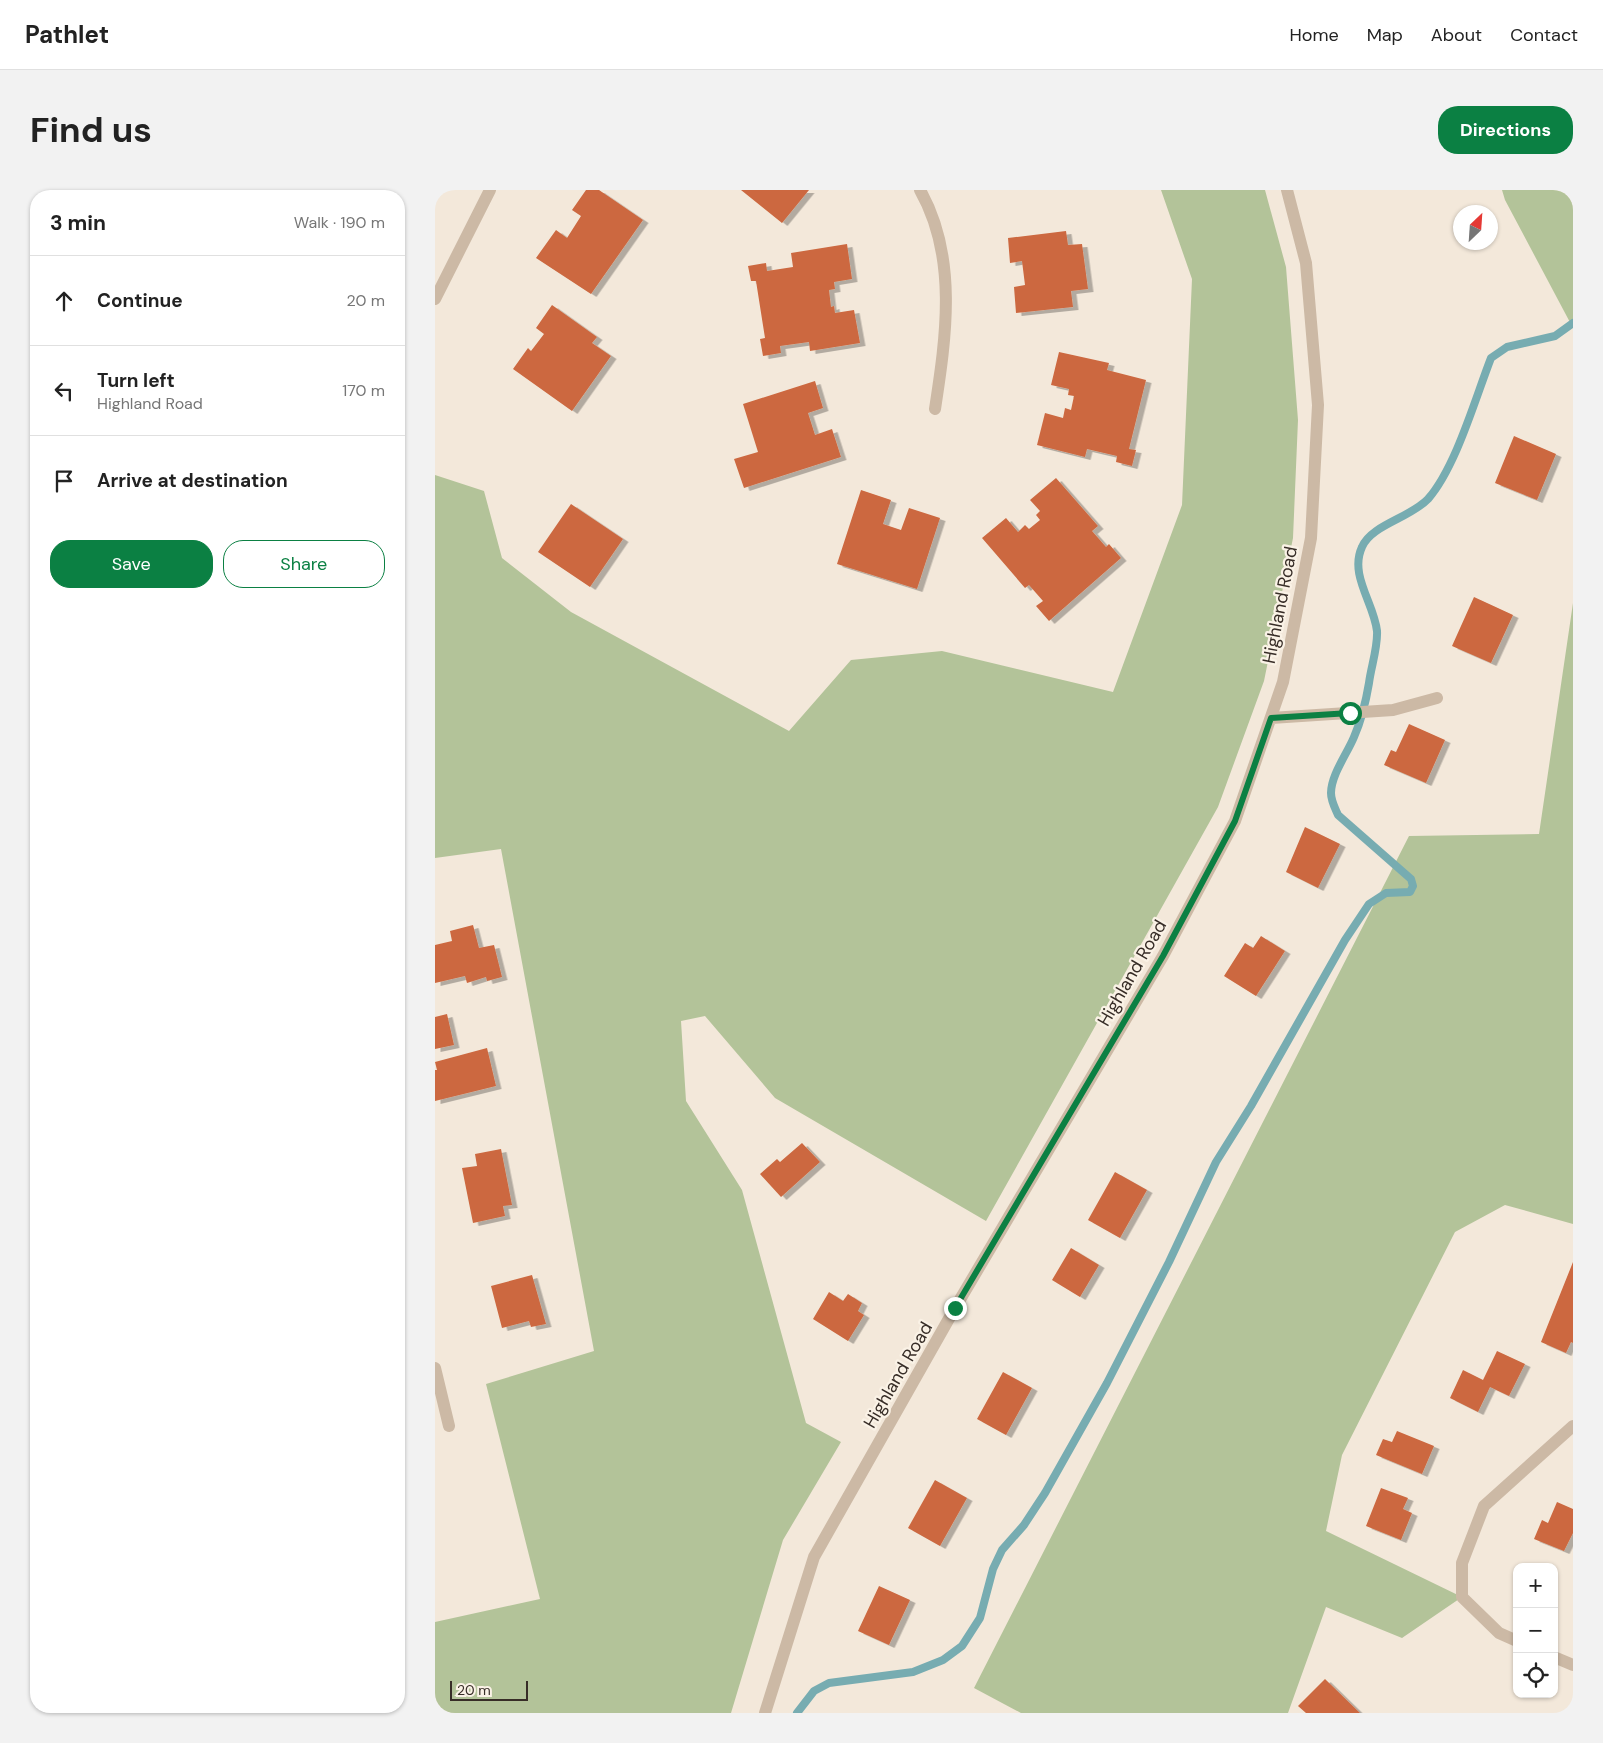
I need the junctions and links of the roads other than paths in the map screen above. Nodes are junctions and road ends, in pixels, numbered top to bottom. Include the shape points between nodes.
1 (490, 190) edge
2 (920, 190) edge
3 (1287, 190) edge
4 (435, 299) edge
5 (935, 409) dead end
6 (1437, 698) dead end
7 (1271, 718) junction
8 (435, 1368) edge
9 (449, 1426) dead end
10 (1573, 1426) edge
11 (1513, 1639) edge
12 (1558, 1659) edge
13 (1573, 1665) edge
14 (765, 1713) edge

1 - 4 street
2 - 5 street via 939,236 946,284 946,335
3 - 7 street, Highland Road via 1306,263 1318,405 1311,538 1283,682
6 - 7 street via 1393,710
7 - 14 street, Highland Road via 1235,821 1167,948 814,1557
8 - 9 street
10 - 11 street via 1484,1506 1462,1563 1463,1597 1499,1633
12 - 13 street

